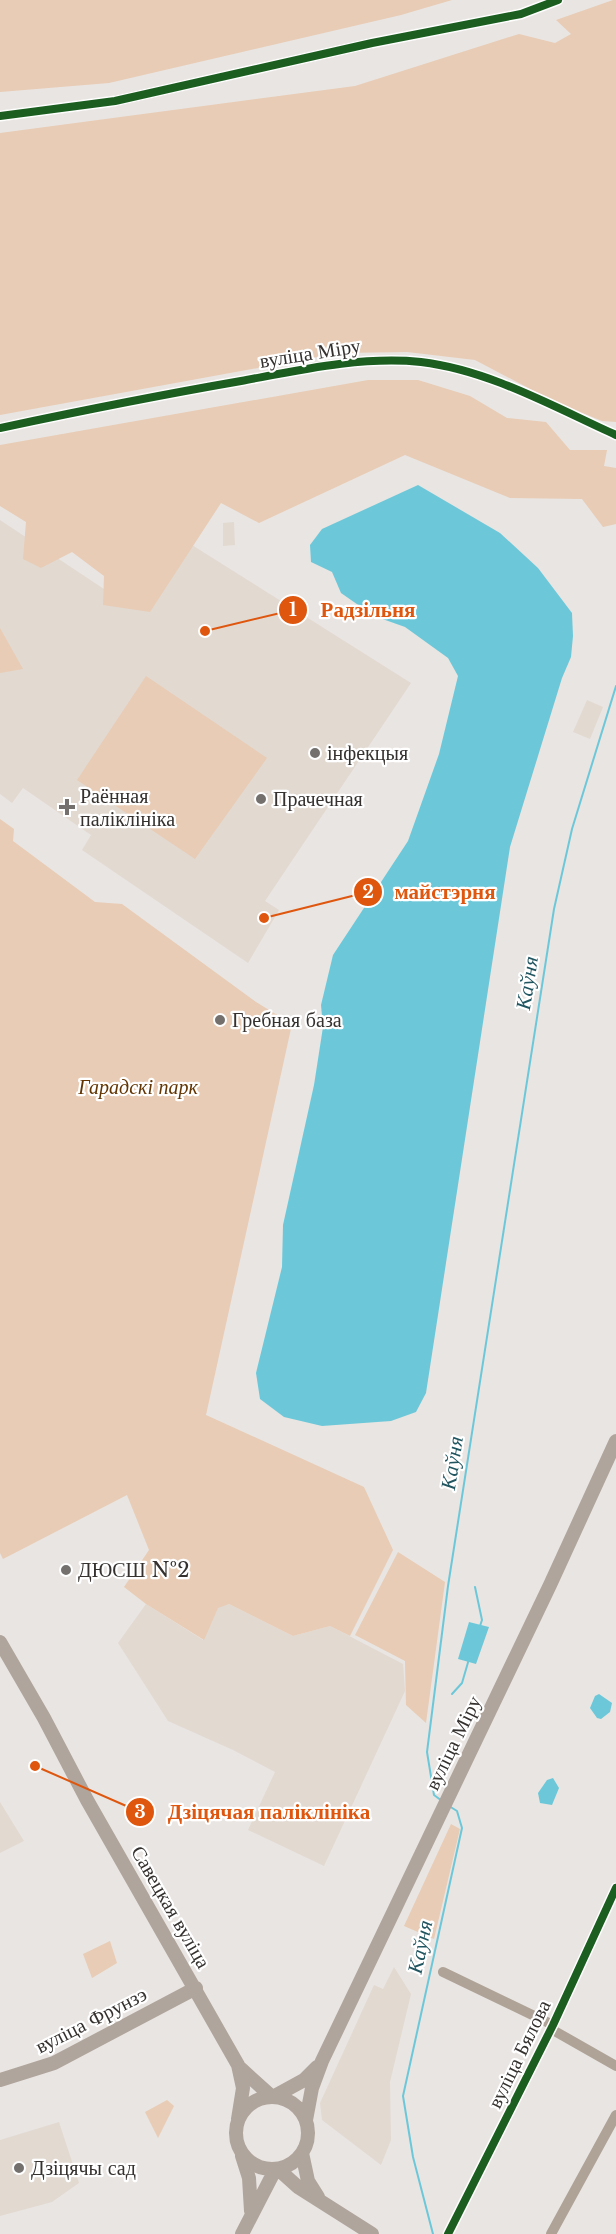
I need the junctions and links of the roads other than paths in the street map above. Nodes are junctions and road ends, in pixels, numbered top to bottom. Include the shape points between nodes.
1 (558, 0) edge
2 (0, 116) edge
3 (0, 428) edge
4 (616, 435) edge
5 (616, 1441) edge
6 (0, 1642) edge
7 (616, 1888) edge
8 (443, 1972) dead end
9 (196, 1988) junction
10 (552, 2027) junction
11 (322, 2061) junction
12 (238, 2065) junction
13 (616, 2066) edge
14 (0, 2080) edge
15 (272, 2096) junction
16 (616, 2115) edge
17 (238, 2119) junction
18 (306, 2120) junction
19 (241, 2152) junction
20 (302, 2153) junction
21 (277, 2170) junction
22 (298, 2187) junction
23 (261, 2194) junction
24 (319, 2199) junction
25 (251, 2213) junction
26 (368, 2233) edge
27 (242, 2234) edge
28 (448, 2234) edge
29 (551, 2234) edge

1 - 2 street via 521,14 115,101
3 - 4 street, вуліца Міру via 278,374 380,360 423,363 465,372 508,386
5 - 11 main road, вуліца Міру
6 - 9 main road, Савецкая вуліца
7 - 10 street, вуліца Бялова
8 - 10 street
9 - 12 main road, Савецкая вуліца
9 - 14 main road, вуліца Фрунзэ via 54,2063
10 - 13 street
10 - 28 street, вуліца Бялова
11 - 15 main road, вуліца Міру via 304,2080
11 - 18 main road, вуліца Міру
12 - 15 main road, Савецкая вуліца
12 - 17 main road, Савецкая вуліца via 243,2088
15 - 17 main road via 249,2105
15 - 18 main road via 292,2103
16 - 29 street
17 - 19 main road via 235,2136
18 - 20 main road via 308,2140
19 - 21 main road via 253,2164
19 - 25 main road via 249,2178
20 - 21 main road via 290,2165
20 - 24 main road via 308,2181
21 - 22 main road
21 - 23 main road
22 - 23 main road via 279,2184
22 - 24 main road
23 - 25 main road
24 - 26 main road
25 - 27 main road

